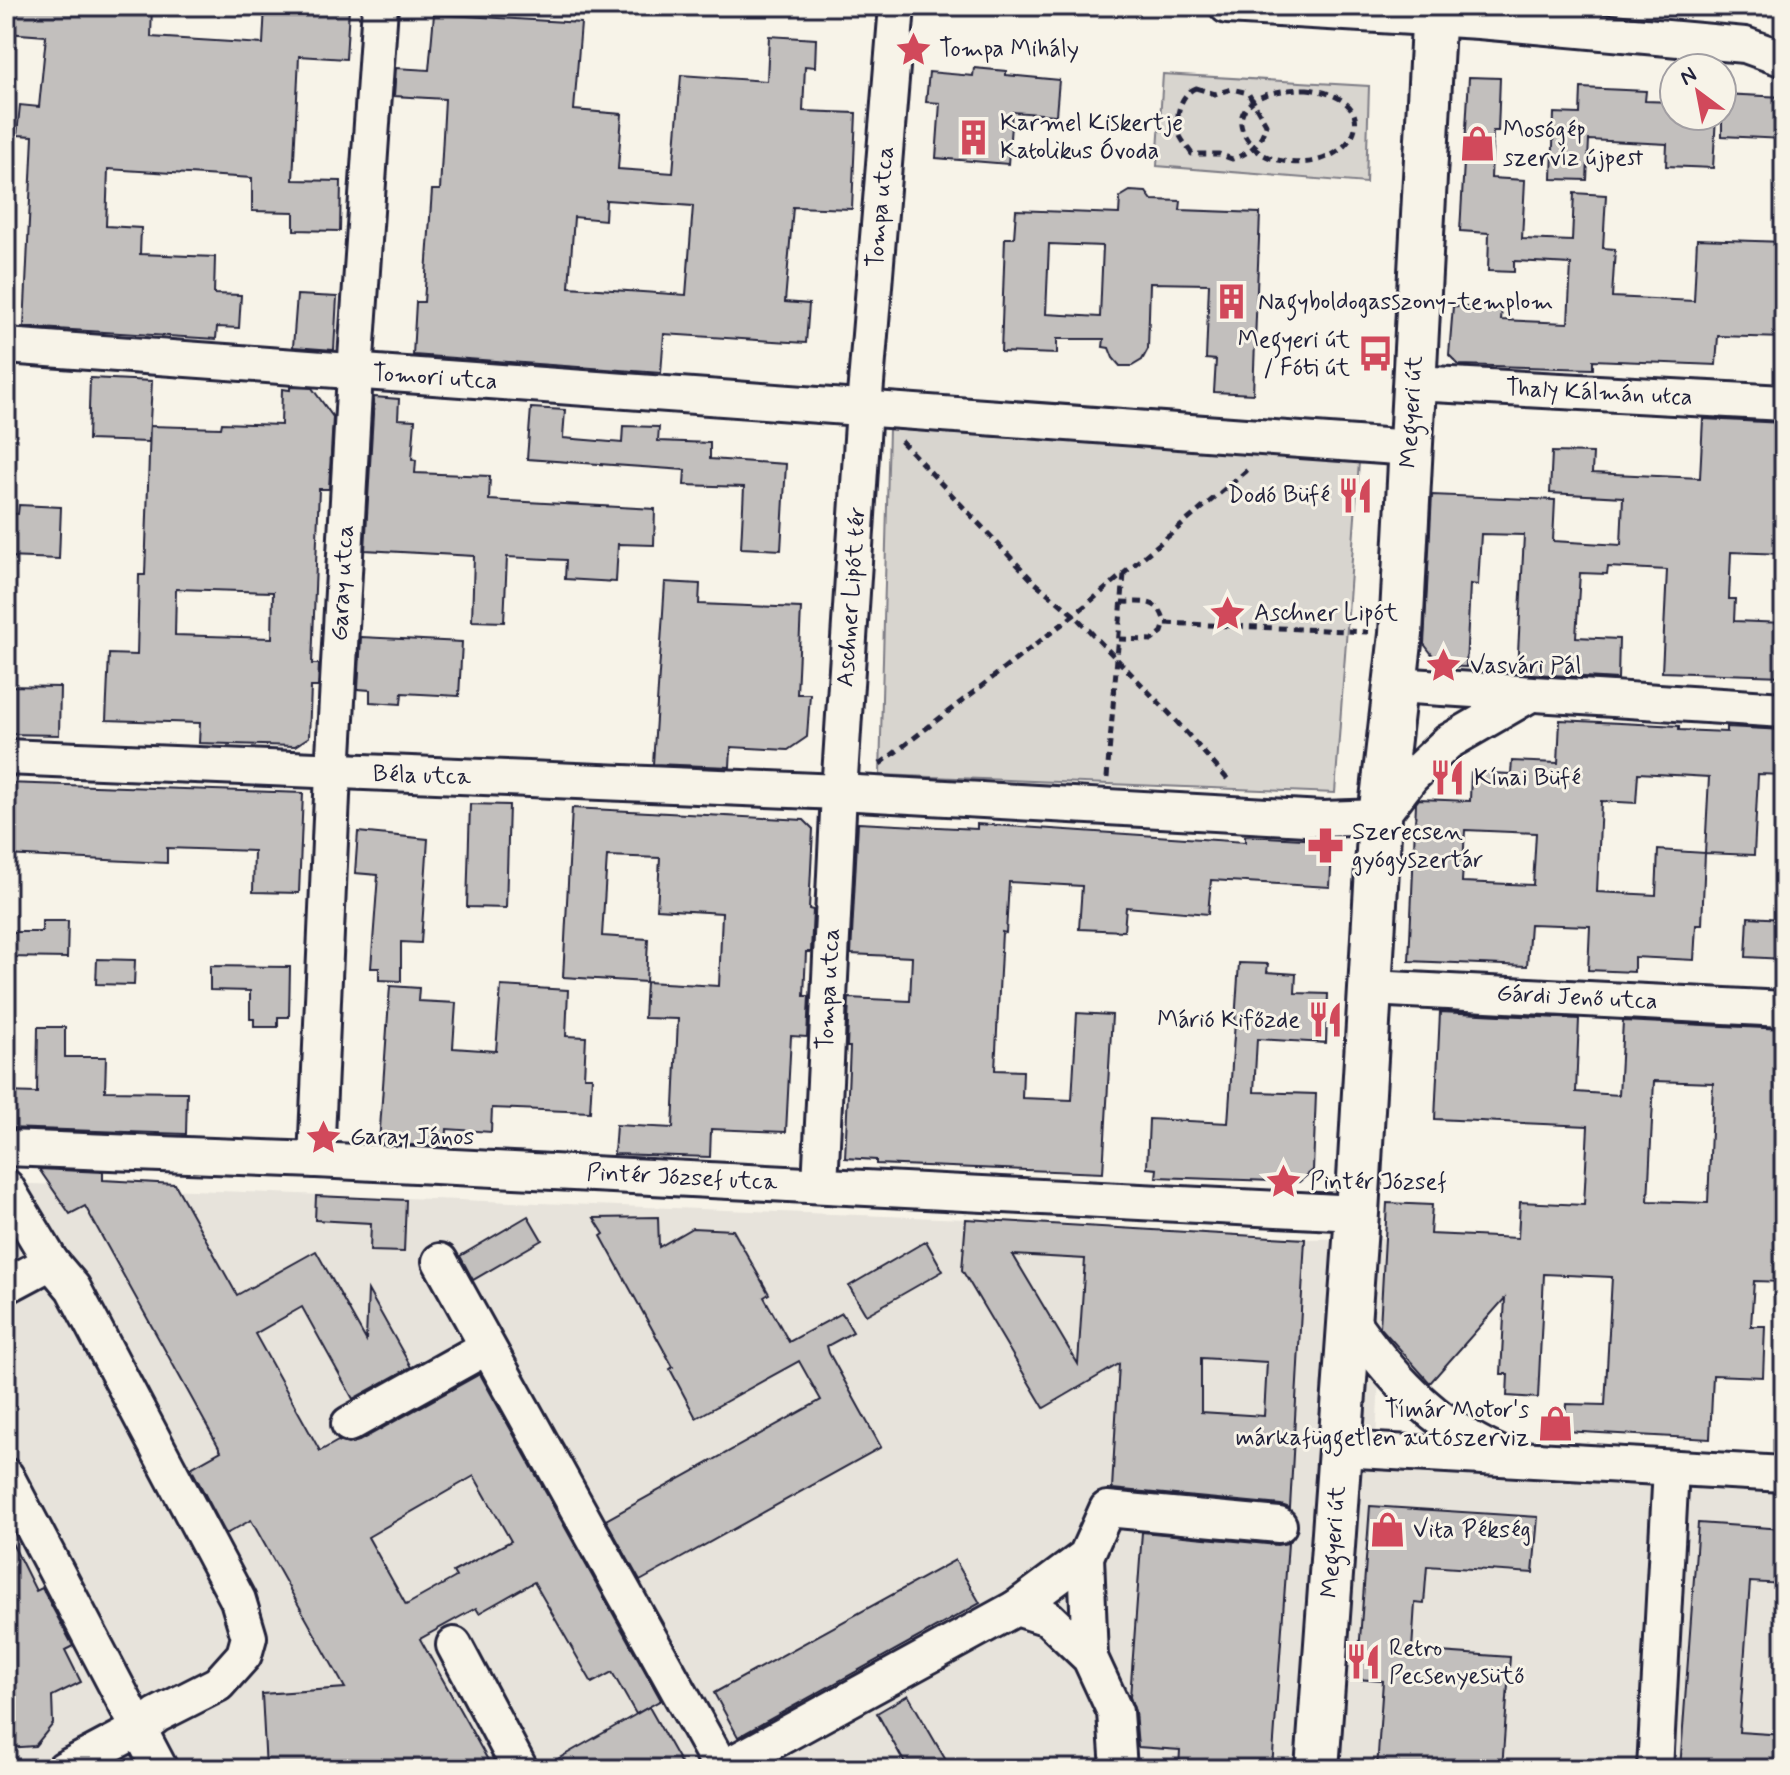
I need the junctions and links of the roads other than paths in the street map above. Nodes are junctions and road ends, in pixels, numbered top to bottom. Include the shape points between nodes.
1 (380, 6) edge
2 (897, 6) edge
3 (1227, 6) edge
4 (1434, 12) edge
5 (1784, 36) edge
6 (1745, 45) junction
7 (1784, 59) edge
8 (6, 346) edge
9 (355, 373) junction
10 (1414, 383) junction
11 (1784, 403) edge
12 (864, 408) junction
13 (1411, 448) junction
14 (1396, 685) junction
15 (1529, 695) junction
16 (1784, 710) edge
17 (6, 757) edge
18 (333, 773) junction
19 (839, 792) junction
20 (1380, 817) junction
21 (1370, 988) junction
22 (1784, 1009) edge
23 (6, 1148) edge
24 (316, 1160) junction
25 (820, 1185) junction
26 (6, 1187) edge
27 (1357, 1213) junction
28 (440, 1261) dead end
29 (51, 1262) junction
30 (6, 1286) edge
31 (1348, 1316) junction
32 (487, 1347) junction
33 (349, 1424) dead end
34 (1340, 1449) junction
35 (1509, 1458) junction
36 (1671, 1468) junction
37 (1784, 1474) edge
38 (6, 1476) edge
39 (1279, 1525) dead end
40 (1086, 1556) junction
41 (1016, 1608) junction
42 (454, 1645) dead end
43 (1090, 1658) junction
44 (139, 1729) junction
45 (64, 1769) edge
46 (160, 1769) edge
47 (520, 1769) edge
48 (1119, 1769) edge
49 (1317, 1769) edge
50 (1655, 1769) edge

1 - 9 street, Garay utca
2 - 12 street, Tompa utca
3 - 4 street
4 - 6 street
4 - 10 main road, Megyeri út
5 - 6 street
6 - 7 street
8 - 9 street, Tomori utca
9 - 12 street, Tomori utca
9 - 18 street, Garay utca
10 - 11 street, Thaly Kálmán utca
10 - 13 main road, Megyeri út
12 - 13 street
12 - 19 street, Aschner Lipót tér
13 - 14 main road, Megyeri út
14 - 15 street
14 - 20 main road, Megyeri út
15 - 16 street
15 - 20 street via 1448,742
17 - 18 street, Béla utca
18 - 19 street, Béla utca
18 - 24 street, Garay utca
19 - 20 street via 1323,819
19 - 25 street, Tompa utca
20 - 21 main road, Megyeri út
21 - 22 street, Gárdi Jenő utca
21 - 27 main road, Megyeri út
23 - 24 street, Pintér József utca
24 - 25 street, Pintér József utca
25 - 27 street, Pintér József utca
26 - 29 street
27 - 31 main road, Megyeri út
28 - 32 street
29 - 30 street
29 - 44 street via 73,1288 238,1600 249,1637 244,1655 218,1684
31 - 34 main road, Megyeri út
31 - 35 street via 1417,1401 1466,1439
32 - 33 street
32 - 41 street via 722,1769
34 - 35 street
34 - 49 main road, Megyeri út
35 - 36 street
36 - 37 street
36 - 50 street
38 - 44 street
39 - 40 street via 1107,1509
40 - 41 street
40 - 43 street
41 - 43 street via 1048,1618
42 - 47 street
43 - 48 street via 1115,1712
44 - 45 street
44 - 46 street

